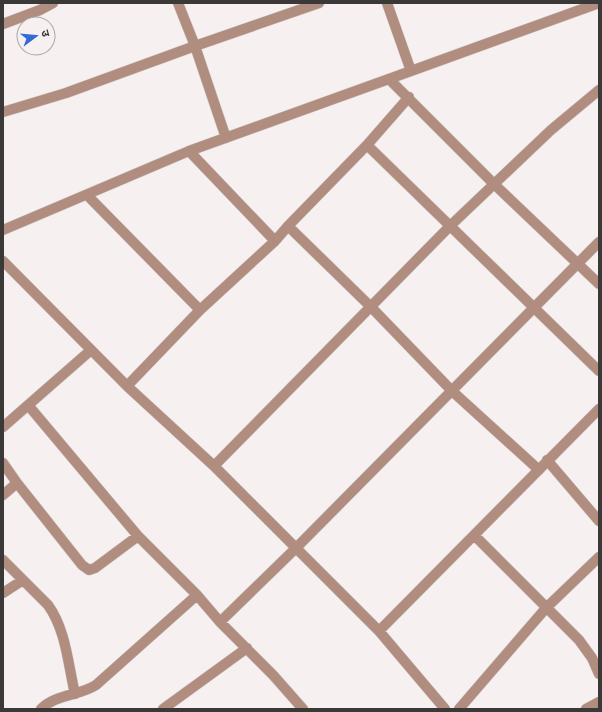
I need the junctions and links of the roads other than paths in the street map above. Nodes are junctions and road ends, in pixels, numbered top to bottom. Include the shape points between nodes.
1 (53, 3) edge
2 (178, 3) edge
3 (319, 3) edge
4 (387, 3) edge
5 (599, 3) edge
6 (304, 6) edge
7 (3, 24) edge
8 (195, 46) junction
9 (411, 71) junction
10 (389, 79) junction
11 (599, 90) edge
12 (409, 97) junction
13 (3, 112) edge
14 (226, 138) junction
15 (367, 145) junction
16 (189, 151) junction
17 (494, 184) junction
18 (87, 195) junction
19 (288, 226) junction
20 (450, 226) junction
21 (3, 230) edge
22 (275, 241) junction
23 (599, 242) edge
24 (3, 261) edge
25 (577, 263) junction
26 (599, 284) edge
27 (371, 307) junction
28 (533, 308) junction
29 (200, 310) junction
30 (91, 350) junction
31 (599, 371) edge
32 (127, 386) junction
33 (452, 391) junction
34 (28, 405) junction
35 (599, 409) edge
36 (3, 427) edge
37 (546, 460) junction
38 (3, 463) edge
39 (214, 466) junction
40 (538, 470) junction
41 (17, 483) junction
42 (3, 495) edge
43 (599, 520) edge
44 (474, 535) junction
45 (138, 536) junction
46 (296, 548) junction
47 (599, 557) edge
48 (3, 560) edge
49 (23, 580) junction
50 (3, 593) edge
51 (198, 595) junction
52 (546, 608) junction
53 (220, 622) junction
54 (379, 631) junction
55 (247, 648) junction
56 (599, 674) edge
57 (75, 694) junction
58 (599, 702) edge
59 (41, 709) edge
60 (164, 709) edge
61 (303, 709) edge
62 (445, 709) edge
63 (459, 709) edge
64 (586, 709) edge

1 - 7 street
2 - 8 street
3 - 6 street
4 - 9 street
5 - 9 street
6 - 8 street
8 - 13 street via 66,93
8 - 14 street
9 - 10 street
10 - 12 street
10 - 14 street
11 - 17 street via 551,130
12 - 15 street
12 - 17 street
14 - 16 street
15 - 19 street
15 - 20 street
16 - 18 street
16 - 22 street
17 - 20 street
17 - 25 street
18 - 21 street
18 - 29 street
19 - 22 street
19 - 27 street
20 - 27 street
20 - 28 street
22 - 29 street
23 - 25 street
24 - 30 street
25 - 26 street
25 - 28 street
27 - 33 street
27 - 39 street
28 - 31 street
28 - 33 street
29 - 32 street
30 - 32 street
30 - 34 street
32 - 39 street
33 - 40 street
33 - 46 street
34 - 36 street
34 - 45 street
35 - 37 street
37 - 40 street
37 - 43 street
38 - 41 street
39 - 46 street
40 - 44 street
41 - 42 street
41 - 45 street via 82,566 88,570
44 - 52 street
44 - 54 street
45 - 51 street
46 - 53 street
46 - 54 street
47 - 52 street
48 - 49 street
49 - 50 street
49 - 57 street via 48,605 60,624
51 - 53 street
51 - 57 street via 96,685
52 - 56 street via 579,640
52 - 63 street
53 - 55 street
54 - 62 street
55 - 60 street
55 - 61 street
57 - 59 street via 53,700
58 - 64 street

